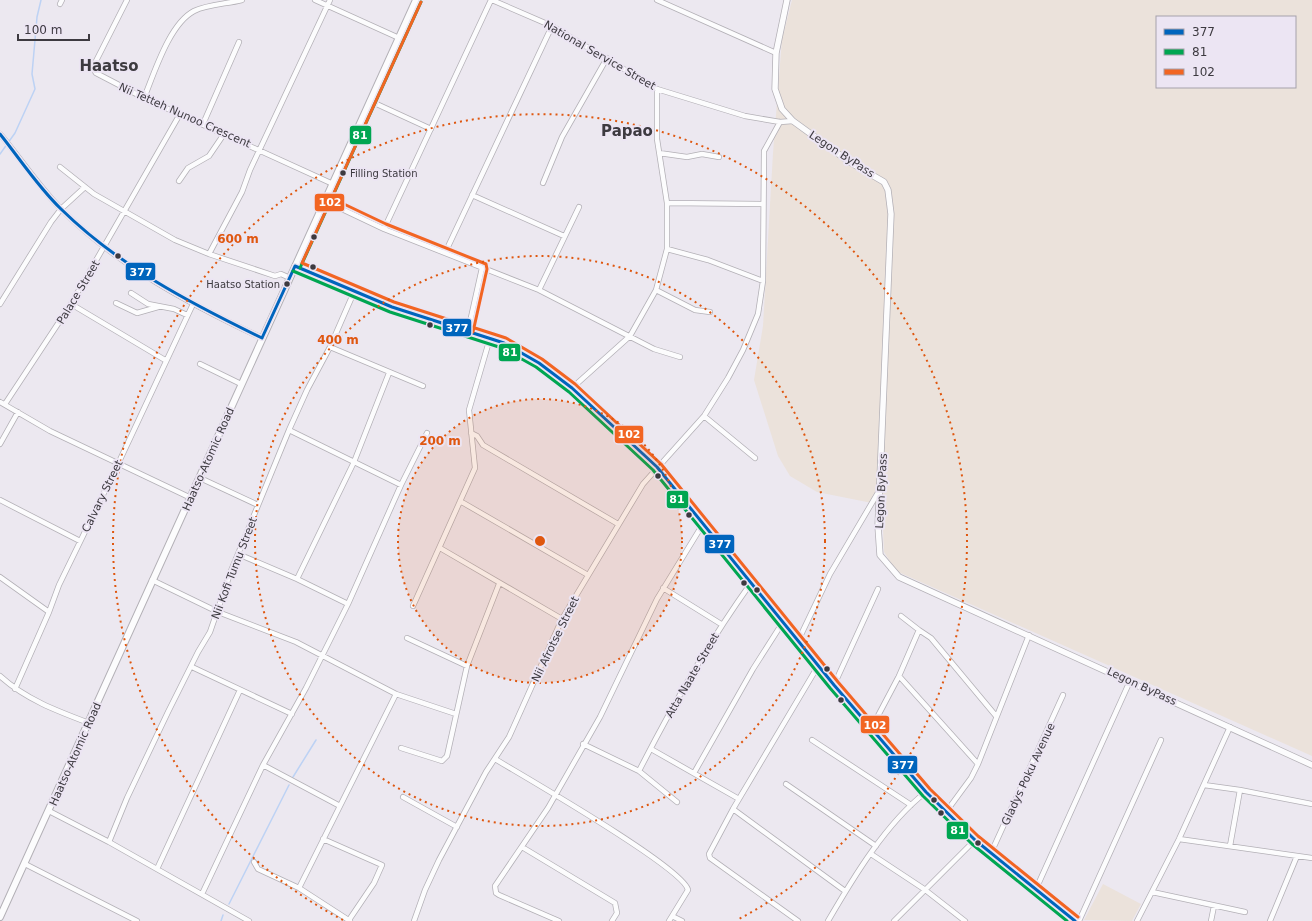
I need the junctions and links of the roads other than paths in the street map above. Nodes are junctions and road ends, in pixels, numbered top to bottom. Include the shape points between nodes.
1 (127, 0) edge
2 (242, 0) edge
3 (315, 0) edge
4 (330, 0) edge
5 (416, 0) edge
6 (492, 0) edge
7 (656, 0) edge
8 (787, 0) edge
9 (327, 6) junction
10 (552, 26) junction
11 (399, 38) junction
12 (239, 42) dead end
13 (776, 53) junction
14 (607, 58) junction
15 (656, 89) junction
16 (144, 98) junction
17 (370, 101) junction
18 (180, 114) junction
19 (792, 121) junction
20 (780, 122) junction
21 (203, 124) junction
22 (431, 129) junction
23 (0, 134) edge
24 (224, 134) junction
25 (260, 149) junction
26 (659, 154) junction
27 (719, 157) dead end
28 (60, 167) dead end
29 (179, 181) dead end
30 (543, 183) dead end
31 (333, 184) junction
32 (85, 187) junction
33 (472, 195) junction
34 (325, 201) junction
35 (667, 203) junction
36 (762, 204) junction
37 (579, 207) dead end
38 (62, 209) junction
39 (126, 211) junction
40 (384, 229) junction
41 (564, 236) junction
42 (105, 247) junction
43 (667, 249) junction
44 (445, 253) junction
45 (209, 254) junction
46 (295, 266) junction
47 (482, 268) junction
48 (290, 278) junction
49 (762, 281) junction
50 (539, 290) junction
51 (656, 290) junction
52 (354, 292) junction
53 (131, 293) dead end
54 (116, 303) dead end
55 (0, 304) edge
56 (71, 304) junction
57 (193, 304) junction
58 (158, 307) junction
59 (710, 312) dead end
60 (187, 315) junction
61 (468, 331) junction
62 (630, 336) junction
63 (262, 338) junction
64 (490, 338) junction
65 (330, 347) junction
66 (680, 357) dead end
67 (165, 360) junction
68 (200, 364) dead end
69 (390, 373) junction
70 (241, 384) junction
71 (423, 386) dead end
72 (572, 388) junction
73 (2, 403) edge
74 (18, 412) junction
75 (704, 416) junction
76 (289, 430) junction
77 (428, 433) dead end
78 (471, 433) junction
79 (0, 444) edge
80 (483, 445) junction
81 (474, 452) junction
82 (755, 458) dead end
83 (354, 462) junction
84 (118, 464) junction
85 (657, 467) junction
86 (200, 478) junction
87 (401, 485) junction
88 (881, 489) junction
89 (191, 498) junction
90 (0, 500) edge
91 (460, 501) junction
92 (258, 505) junction
93 (618, 524) junction
94 (702, 524) junction
95 (80, 541) junction
96 (440, 548) junction
97 (238, 554) junction
98 (588, 575) junction
99 (0, 577) edge
100 (297, 579) junction
101 (152, 580) junction
102 (751, 583) junction
103 (499, 584) junction
104 (663, 588) junction
105 (878, 589) dead end
106 (348, 604) junction
107 (413, 606) dead end
108 (49, 612) junction
109 (218, 612) junction
110 (900, 616) dead end
111 (562, 619) junction
112 (783, 622) junction
113 (721, 624) junction
114 (918, 630) junction
115 (1029, 635) junction
116 (407, 638) dead end
117 (798, 641) junction
118 (322, 656) junction
119 (192, 666) junction
120 (467, 666) junction
121 (818, 666) junction
122 (0, 676) edge
123 (899, 676) junction
124 (1130, 681) junction
125 (834, 685) junction
126 (15, 690) junction
127 (240, 690) junction
128 (396, 694) junction
129 (1063, 695) dead end
130 (292, 714) junction
131 (456, 714) junction
132 (996, 716) junction
133 (89, 723) junction
134 (1230, 727) junction
135 (871, 729) junction
136 (812, 740) dead end
137 (1161, 740) dead end
138 (583, 744) junction
139 (401, 748) dead end
140 (651, 749) junction
141 (495, 759) junction
142 (978, 764) junction
143 (1312, 764) edge
144 (263, 765) junction
145 (639, 771) junction
146 (694, 773) junction
147 (786, 784) dead end
148 (1204, 785) junction
149 (1240, 790) junction
150 (926, 792) junction
151 (556, 795) junction
152 (403, 797) dead end
153 (739, 799) junction
154 (677, 802) dead end
155 (1312, 804) edge
156 (911, 805) junction
157 (340, 806) junction
158 (733, 809) junction
159 (49, 811) junction
160 (946, 812) junction
161 (457, 827) junction
162 (323, 839) junction
163 (1179, 839) junction
164 (975, 840) junction
165 (109, 842) junction
166 (876, 846) junction
167 (1230, 846) junction
168 (522, 847) junction
169 (991, 853) junction
170 (871, 854) junction
171 (1297, 856) junction
172 (1312, 858) edge
173 (254, 862) dead end
174 (25, 864) junction
175 (157, 869) junction
176 (299, 888) junction
177 (924, 889) junction
178 (1036, 889) junction
179 (846, 891) junction
180 (1152, 892) junction
181 (202, 894) junction
182 (1214, 906) junction
183 (1245, 912) dead end
184 (672, 916) junction
185 (0, 917) edge
186 (416, 920) edge
187 (962, 920) edge
188 (136, 921) edge
189 (249, 921) edge
190 (350, 921) edge
191 (558, 921) edge
192 (612, 921) edge
193 (669, 921) edge
194 (682, 921) edge
195 (798, 921) edge
196 (828, 921) edge
197 (894, 921) edge
198 (1075, 921) edge
199 (1079, 921) edge
200 (1138, 921) edge
201 (1211, 921) edge
202 (1270, 921) edge

1 - 16 street, Nii Tetteh Nunoo Crescent via 95,63 94,70 100,76
2 - 16 street via 194,12 175,29
3 - 9 street
4 - 9 street
5 - 11 main road, Haatso-Atomic Road
6 - 10 street, National Service Street
6 - 22 street
7 - 13 street
8 - 13 street, Legon ByPass
9 - 11 street
9 - 25 street
10 - 14 street, National Service Street
10 - 33 street
11 - 17 main road, Haatso-Atomic Road
12 - 21 street
13 - 19 street, Legon ByPass via 775,89 782,109
14 - 15 street, National Service Street
14 - 30 street via 562,137
15 - 20 street, National Service Street via 746,116
15 - 26 street
16 - 18 street, Nii Tetteh Nunoo Crescent
17 - 22 street
17 - 31 main road, Haatso-Atomic Road
18 - 21 street, Nii Tetteh Nunoo Crescent
18 - 39 street, Palace Street
19 - 20 street, National Service Street
19 - 88 street, Legon ByPass via 884,182 888,190 891,214
20 - 36 street, Nii Afrotse Street via 764,150
21 - 24 street, Nii Tetteh Nunoo Crescent
22 - 40 street
23 - 38 street
24 - 25 street, Nii Tetteh Nunoo Crescent
24 - 29 street via 209,156 188,168
25 - 31 street, Nii Tetteh Nunoo Crescent
25 - 45 street via 242,192
26 - 27 street via 687,157 706,154
26 - 35 street
28 - 32 street
31 - 34 main road, Haatso-Atomic Road
32 - 38 street
32 - 39 street
33 - 41 street
33 - 44 street
34 - 40 street
34 - 46 main road, Haatso-Atomic Road
35 - 36 street
35 - 43 street
36 - 49 street, Nii Afrotse Street
37 - 41 street
38 - 42 street
38 - 55 street
39 - 42 street, Palace Street
39 - 45 street via 175,240
40 - 44 street
41 - 50 street
42 - 56 street, Palace Street
42 - 57 street via 144,275
43 - 49 street via 708,260
43 - 51 street
44 - 47 street
45 - 48 street via 275,276 281,274
46 - 48 main road, Haatso-Atomic Road
46 - 52 street
47 - 50 street
47 - 61 street
48 - 63 main road, Haatso-Atomic Road
49 - 75 street, Nii Afrotse Street via 758,314 728,378
50 - 62 street
51 - 59 street via 695,310
51 - 62 street
52 - 61 street via 409,313
52 - 65 street, Nii Kofi Tumu Street
53 - 58 street
54 - 58 street via 137,313
56 - 67 street
56 - 73 street, Palace Street
57 - 60 street, Calvary Street
57 - 63 street
58 - 60 street via 174,309
60 - 67 street, Calvary Street
61 - 64 street
62 - 66 street via 654,349
62 - 72 street
63 - 70 main road, Haatso-Atomic Road
64 - 72 street via 525,354
64 - 78 street via 470,403
65 - 69 street
65 - 76 street, Nii Kofi Tumu Street
67 - 84 street, Calvary Street
68 - 70 street
69 - 71 street
69 - 83 street
70 - 86 main road, Haatso-Atomic Road
72 - 85 street
73 - 74 street
74 - 79 street
74 - 84 street
75 - 82 street
75 - 85 street, Nii Afrotse Street
76 - 83 street
76 - 92 street, Nii Kofi Tumu Street
77 - 87 street
78 - 80 street via 477,436
78 - 81 street
80 - 81 street
80 - 93 street
81 - 91 street via 476,468
83 - 87 street
83 - 100 street
84 - 89 street
84 - 95 street, Calvary Street
85 - 93 street, Nii Afrotse Street
85 - 94 street
86 - 89 main road, Haatso-Atomic Road
86 - 92 street
87 - 106 street
88 - 115 street, Legon ByPass via 878,526 880,555 899,577
88 - 117 street via 830,574
89 - 101 main road, Haatso-Atomic Road
90 - 95 street
91 - 96 street
91 - 98 street
92 - 97 street, Nii Kofi Tumu Street
93 - 98 street, Nii Afrotse Street
94 - 102 street
94 - 104 street
95 - 108 street, Calvary Street
96 - 103 street
96 - 107 street
97 - 100 street
97 - 109 street, Nii Kofi Tumu Street
98 - 111 street, Nii Afrotse Street
99 - 108 street
100 - 106 street
101 - 109 street
101 - 133 main road, Haatso-Atomic Road
102 - 112 street
102 - 113 street, Atta Naate Street
103 - 111 street
103 - 120 street
104 - 113 street
104 - 138 street via 600,717
105 - 125 street
106 - 118 street
108 - 126 street, Calvary Street
109 - 118 street via 296,642
109 - 119 street, Nii Kofi Tumu Street
110 - 114 street
111 - 141 street, Nii Afrotse Street via 509,737
112 - 117 street
112 - 146 street
113 - 140 street, Atta Naate Street via 677,698
114 - 123 street
114 - 132 street via 931,638
115 - 124 street, Legon ByPass
115 - 132 street
116 - 120 street
117 - 121 street
118 - 128 street
118 - 130 street
119 - 127 street
119 - 165 street, Nii Kofi Tumu Street via 127,798
120 - 131 street
121 - 125 street
121 - 153 street
122 - 126 street
123 - 135 street
123 - 142 street
124 - 134 street, Legon ByPass
124 - 178 street
125 - 135 street
126 - 133 street
127 - 130 street
127 - 175 street
128 - 131 street
128 - 157 street
129 - 169 street, Gladys Poku Avenue
130 - 144 street
131 - 139 street via 445,760
132 - 142 street
133 - 159 main road, Haatso-Atomic Road
134 - 143 street, Legon ByPass
134 - 148 street
135 - 150 street
136 - 156 street
137 - 199 street
138 - 145 street
138 - 151 street
140 - 145 street, Atta Naate Street
140 - 146 street
141 - 151 street
141 - 161 street, Nii Afrotse Street
142 - 160 street
144 - 157 street
144 - 181 street
145 - 154 street
146 - 153 street
147 - 166 street
148 - 149 street
148 - 163 street
149 - 155 street
149 - 167 street
150 - 156 street
150 - 160 street
151 - 168 street
151 - 184 street via 653,857 683,881 688,890
152 - 161 street
153 - 158 street
156 - 166 street
157 - 162 street
158 - 179 street
158 - 195 street via 709,851 710,858
159 - 165 street
159 - 174 main road, Haatso-Atomic Road
160 - 164 street
161 - 186 street, Nii Afrotse Street via 430,877
162 - 176 street
162 - 190 street via 382,865
163 - 167 street
163 - 180 street
164 - 169 street
164 - 177 street
165 - 175 street
166 - 170 street
167 - 171 street
168 - 191 street via 497,881 496,893
168 - 192 street via 615,903 617,913
169 - 178 street
170 - 177 street
170 - 179 street
171 - 172 street
171 - 202 street
173 - 176 street via 258,869
174 - 185 main road, Haatso-Atomic Road
174 - 188 street
175 - 181 street
176 - 190 street
177 - 187 street
177 - 197 street
178 - 198 street
179 - 196 street
180 - 182 street
180 - 200 street
181 - 189 street
182 - 183 street
182 - 201 street
184 - 193 street
184 - 194 street

